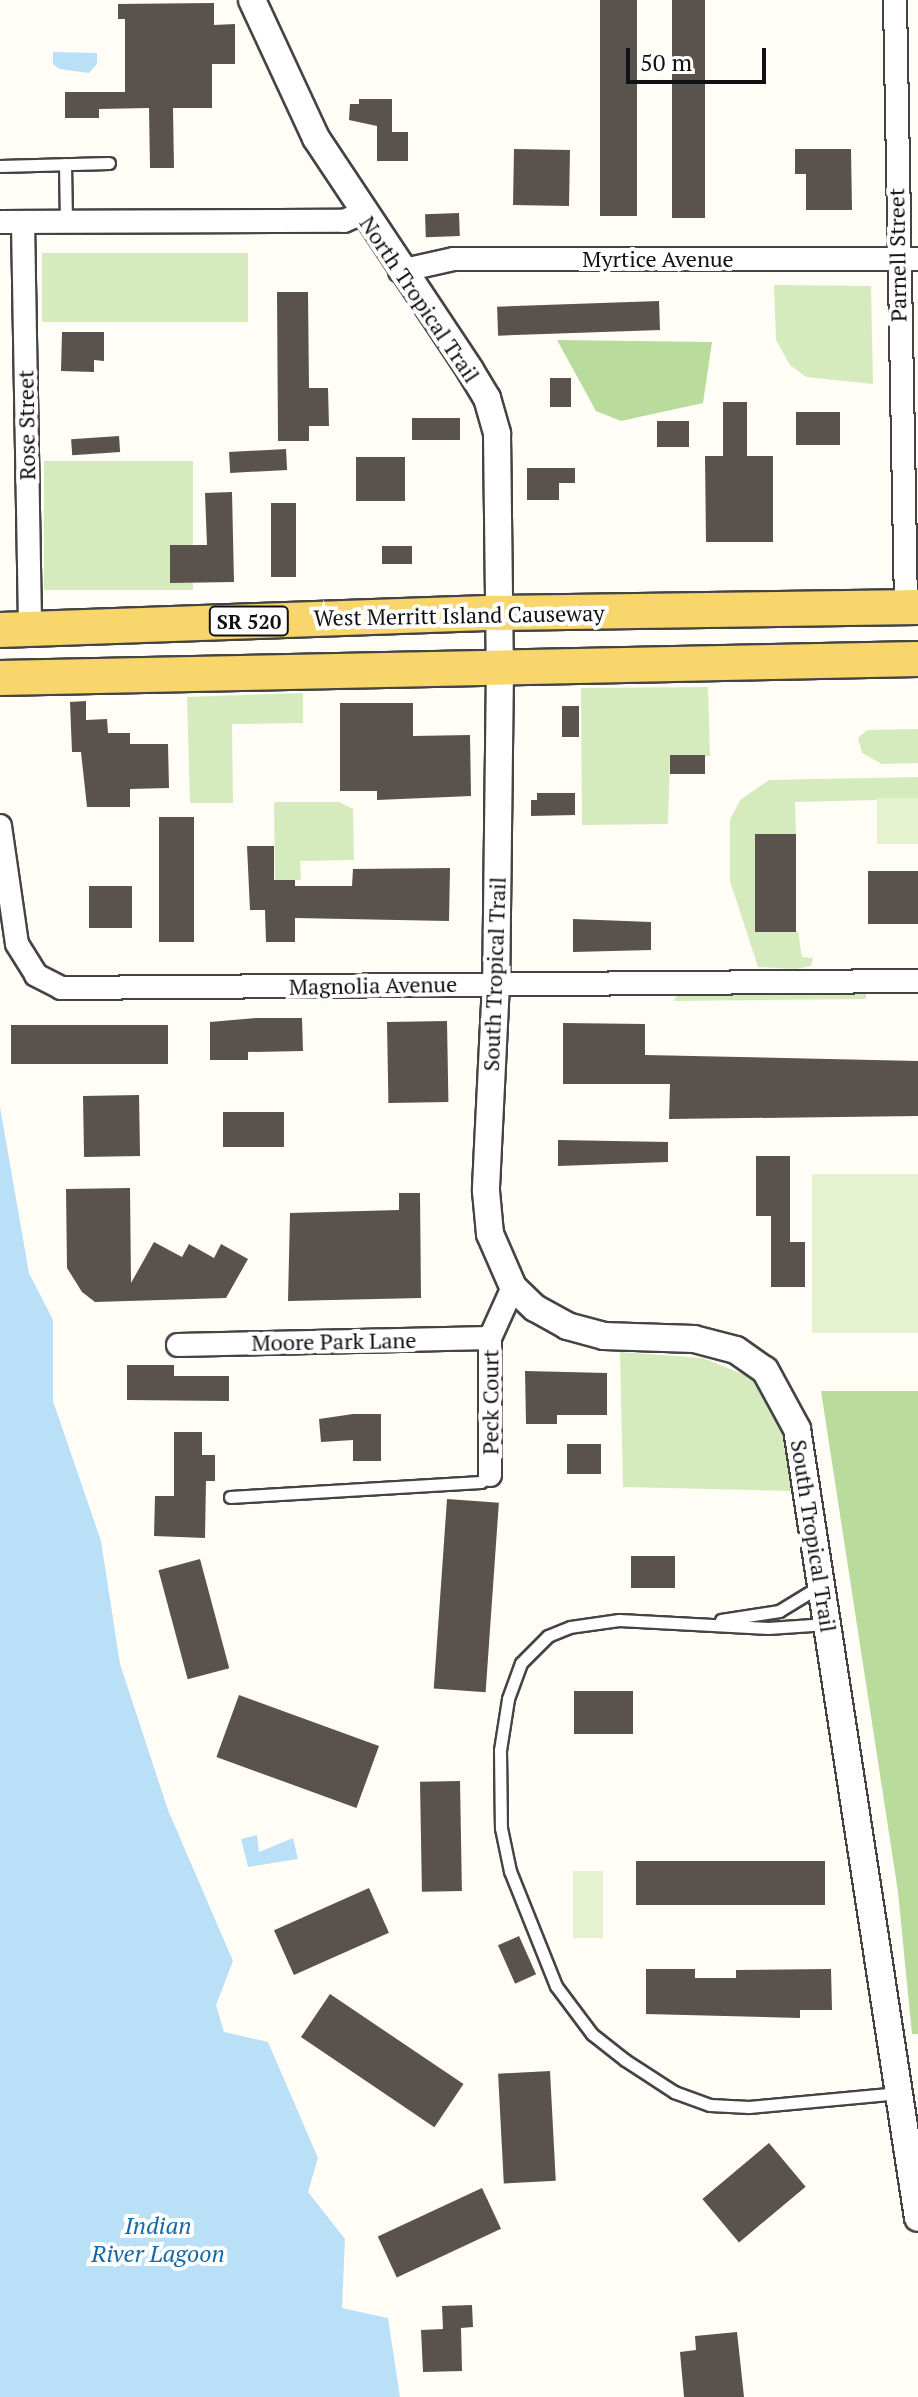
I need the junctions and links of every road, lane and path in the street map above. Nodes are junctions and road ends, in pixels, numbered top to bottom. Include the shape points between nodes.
1 (252, 0) edge
2 (895, 0) edge
3 (109, 163) dead end
4 (65, 164) junction
5 (0, 166) edge
6 (362, 213) junction
7 (66, 221) junction
8 (11, 222) edge
9 (907, 259) edge
10 (400, 271) junction
11 (912, 607) edge
12 (497, 613) junction
13 (15, 629) edge
14 (918, 659) edge
15 (500, 668) junction
16 (0, 678) edge
17 (0, 826) edge
18 (918, 981) edge
19 (496, 983) junction
20 (513, 1287) junction
21 (490, 1338) junction
22 (178, 1345) dead end
23 (490, 1475) joint
24 (230, 1497) dead end
25 (822, 1585) junction
26 (716, 1622) junction
27 (828, 1624) junction
28 (899, 2093) junction
29 (918, 2218) edge

1 - 6 street, North Tropical Trail via 316,138
2 - 9 street, Parnell Street
3 - 4 lane
4 - 5 lane
4 - 7 lane
6 - 7 street via 344,221
6 - 10 street, North Tropical Trail
7 - 8 street
8 - 13 street, Rose Street
9 - 10 street, Myrtice Avenue via 454,259
9 - 11 street, Parnell Street
10 - 12 street, North Tropical Trail via 487,398 497,434
11 - 12 main road, West Merritt Island Causeway / SR 520
12 - 13 main road, West Merritt Island Causeway / SR 520
12 - 15 street, North Tropical Trail
14 - 15 main road
15 - 16 main road
15 - 19 street, South Tropical Trail
17 - 19 street, Magnolia Avenue via 17,944 36,975 61,988
18 - 19 street, Magnolia Avenue
19 - 20 street, South Tropical Trail via 486,1191 490,1234
20 - 21 street, Peck Court
20 - 25 street, South Tropical Trail via 567,1326 604,1336 694,1339 736,1350 765,1370 797,1429
21 - 22 street, Moore Park Lane
21 - 23 street, Peck Court
23 - 24 lane via 481,1482
25 - 26 lane via 779,1611
25 - 27 street, South Tropical Trail
26 - 27 lane via 768,1628
26 - 28 lane via 627,1619 570,1627 532,1648 521,1663 502,1729 501,1828 510,1871 556,1986 576,2016 592,2034 674,2092 726,2107
27 - 28 street, South Tropical Trail
28 - 29 street, South Tropical Trail

